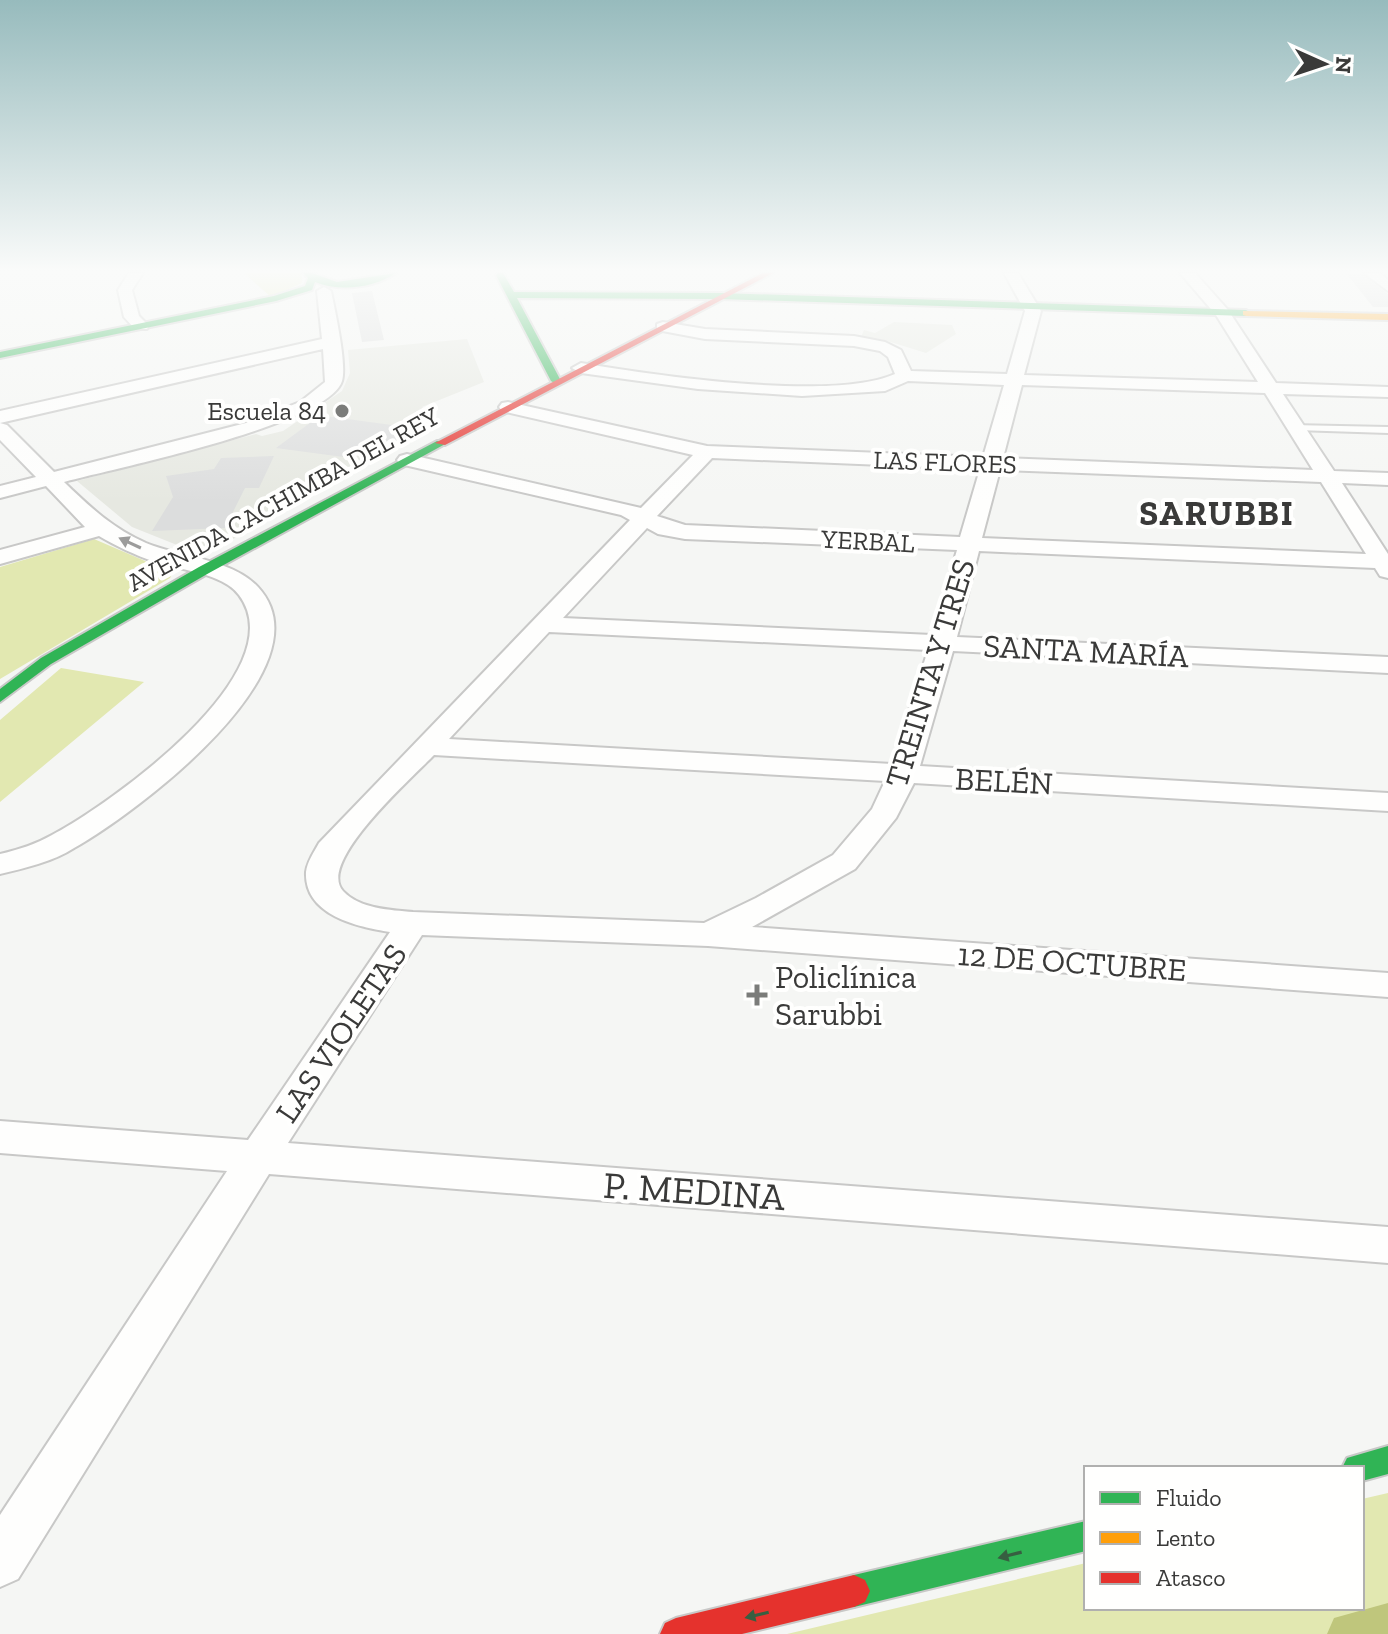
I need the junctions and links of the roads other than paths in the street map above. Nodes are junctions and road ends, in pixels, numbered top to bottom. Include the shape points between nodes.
1 (28, 349) edge
2 (300, 349) edge
3 (332, 349) edge
4 (541, 349) edge
5 (618, 349) edge
6 (884, 349) edge
7 (1022, 349) edge
8 (1246, 349) edge
9 (0, 355) edge
10 (548, 361) junction
11 (585, 366) junction
12 (905, 376) junction
13 (1014, 379) junction
14 (556, 381) junction
15 (1271, 388) junction
16 (1388, 392) edge
17 (508, 407) junction
18 (0, 417) edge
19 (1296, 427) junction
20 (0, 429) edge
21 (1388, 430) edge
22 (707, 452) junction
23 (407, 460) junction
24 (991, 465) junction
25 (1329, 476) junction
26 (51, 479) junction
27 (1388, 479) edge
28 (0, 492) edge
29 (646, 518) junction
30 (101, 529) junction
31 (969, 545) junction
32 (0, 557) edge
33 (1386, 565) edge
34 (204, 570) junction
35 (544, 624) junction
36 (942, 645) junction
37 (1388, 665) edge
38 (0, 697) edge
39 (428, 746) junction
40 (903, 775) junction
41 (1388, 802) edge
42 (0, 864) edge
43 (413, 923) junction
44 (708, 935) junction
45 (1388, 985) edge
46 (0, 1137) edge
47 (258, 1157) junction
48 (1388, 1245) edge
49 (1388, 1460) edge
50 (1364, 1466) edge
51 (1084, 1536) edge
52 (0, 1561) edge
53 (676, 1634) edge

1 - 9 street
2 - 18 street
3 - 26 street via 333,384 296,411
4 - 10 street
5 - 11 street, AVENIDA CACHIMBA DEL REY
6 - 12 street via 895,354
7 - 13 street, TREINTA Y TRES
8 - 15 street
10 - 11 street
10 - 14 street
11 - 12 street via 695,384 852,390 887,387
11 - 14 street, AVENIDA CACHIMBA DEL REY
12 - 13 street
13 - 15 street
13 - 24 street, TREINTA Y TRES
14 - 17 street, AVENIDA CACHIMBA DEL REY
15 - 16 street
15 - 19 street
17 - 22 street, LAS FLORES
17 - 23 street, AVENIDA CACHIMBA DEL REY
19 - 21 lane
19 - 25 street
20 - 26 street
22 - 24 street, LAS FLORES
22 - 29 street, LAS VIOLETAS
23 - 29 street, YERBAL
23 - 34 street, AVENIDA CACHIMBA DEL REY
24 - 25 street, LAS FLORES
24 - 31 street, TREINTA Y TRES
25 - 27 street, LAS FLORES
25 - 33 street
26 - 28 street
26 - 30 street
29 - 31 street, YERBAL via 685,532
29 - 35 street, LAS VIOLETAS
30 - 32 street
34 -> 30 street
31 - 33 street, YERBAL
31 - 36 street, TREINTA Y TRES
34 - 38 street, AVENIDA CACHIMBA DEL REY via 46,661
34 - 42 street via 229,577 249,591 263,621 261,645 250,670 224,709 142,790 65,840
35 - 36 street, SANTA MARÍA
35 - 39 street, LAS VIOLETAS
36 - 37 street, SANTA MARÍA
36 - 40 street, TREINTA Y TRES
39 - 40 street, BELÉN
39 - 43 street, LAS VIOLETAS via 334,843 322,870 324,891 333,901 381,920
40 - 41 street, BELÉN
40 - 44 street, TREINTA Y TRES via 885,812 844,862
43 - 44 street, TREINTA Y TRES
43 - 47 street, LAS VIOLETAS
44 - 45 street, 12 DE OCTUBRE
46 - 47 street, P. MEDINA
47 - 48 street, P. MEDINA
47 - 52 street, LAS VIOLETAS
49 - 50 street
51 -> 53 street

